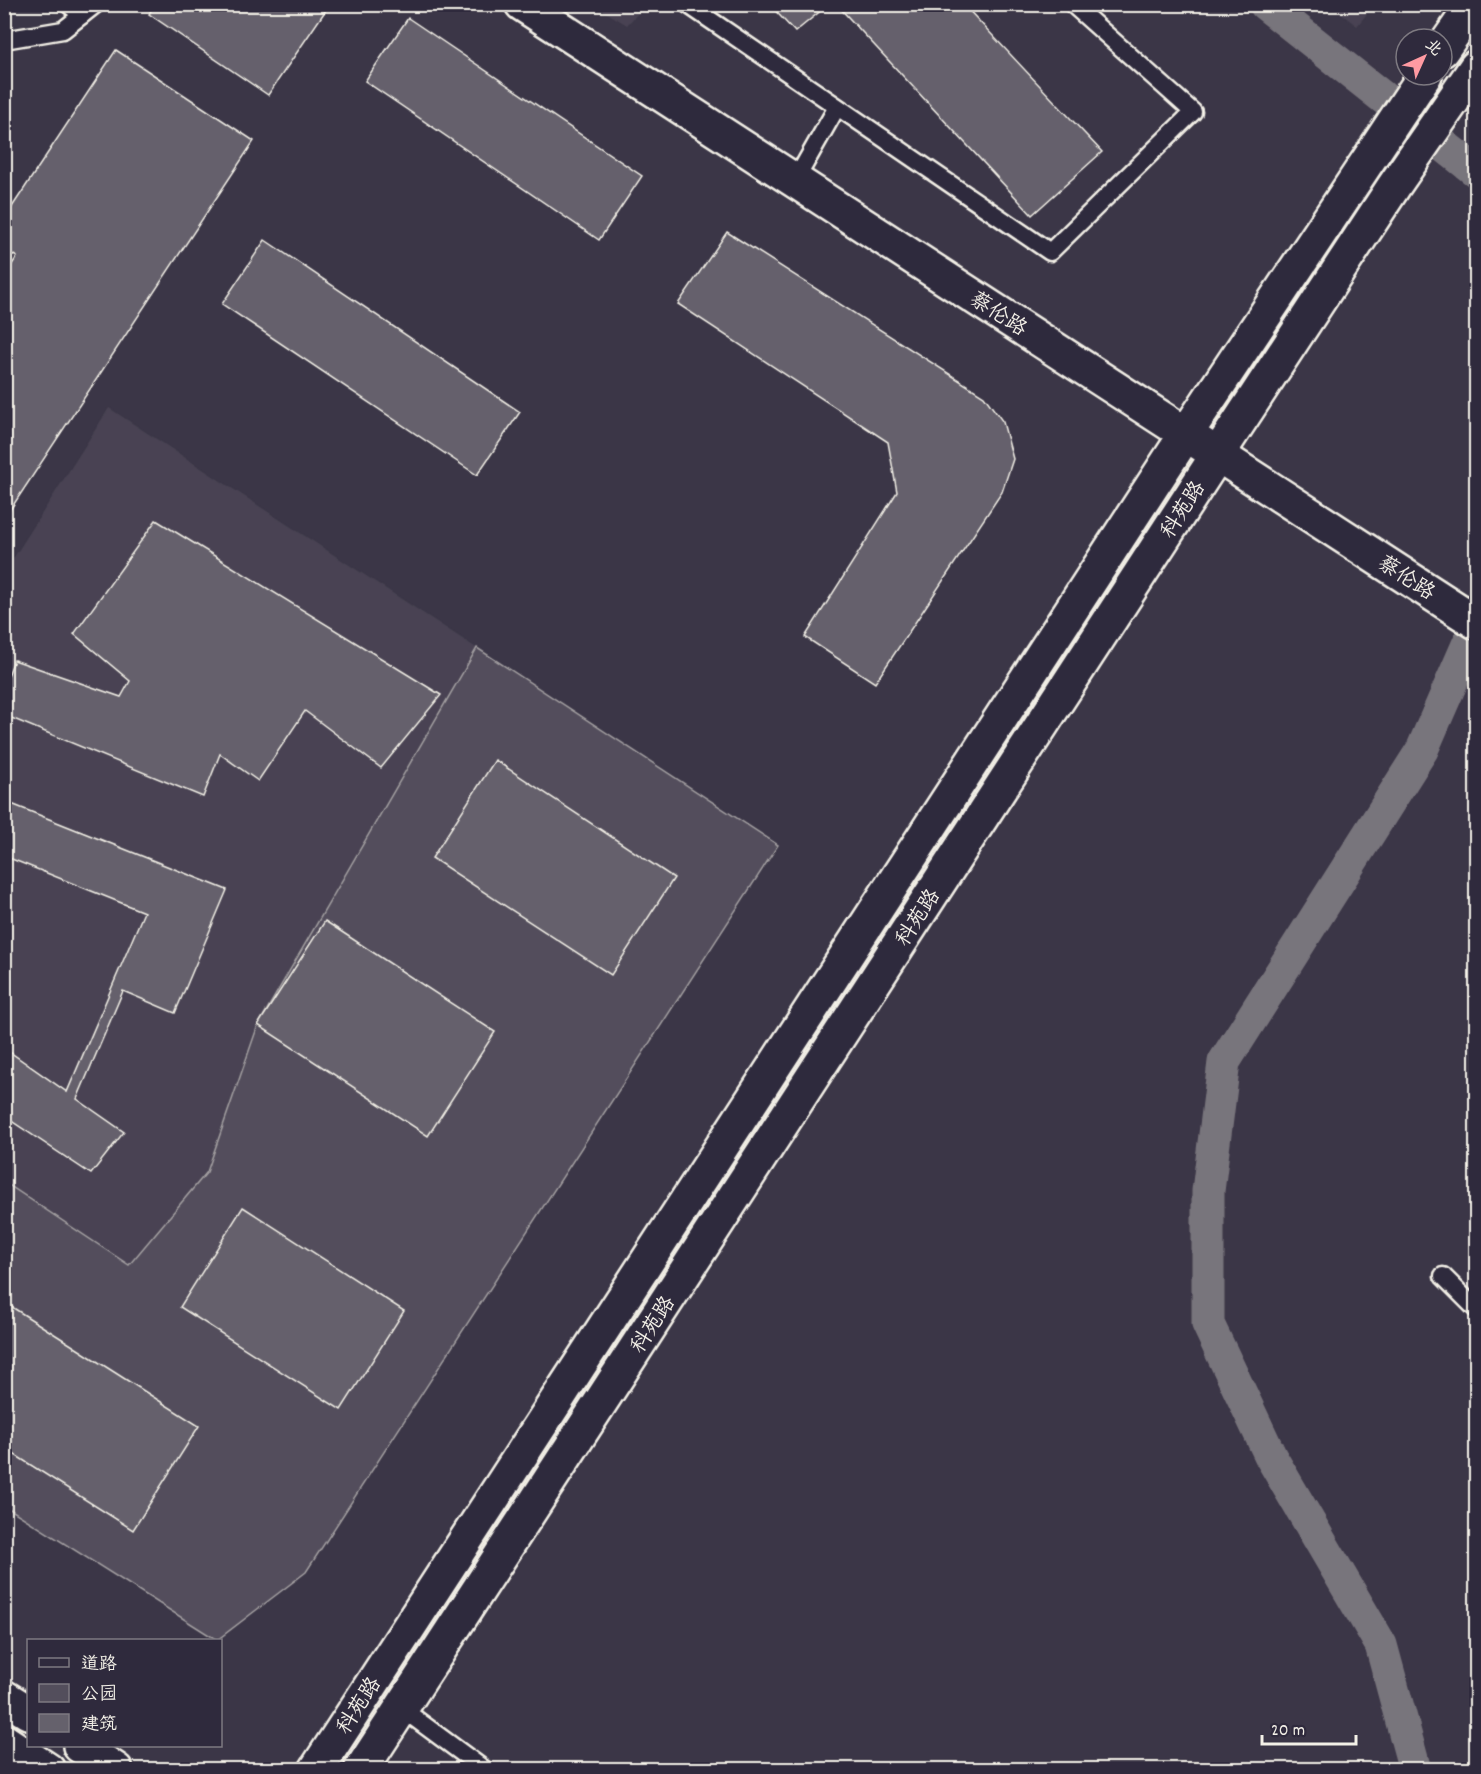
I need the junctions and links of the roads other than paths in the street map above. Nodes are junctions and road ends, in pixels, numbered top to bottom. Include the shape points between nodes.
1 (69, 4) edge
2 (96, 4) edge
3 (522, 4) edge
4 (687, 4) edge
5 (1072, 4) edge
6 (1474, 4) edge
7 (82, 15) junction
8 (1454, 33) edge
9 (4, 40) edge
10 (1476, 67) edge
11 (1417, 87) edge
12 (837, 107) junction
13 (795, 181) junction
14 (1186, 434) junction
15 (1218, 454) junction
16 (1476, 622) edge
17 (1443, 1276) dead end
18 (1476, 1309) edge
19 (4, 1697) edge
20 (401, 1708) junction
21 (27, 1711) edge
22 (4, 1742) edge
23 (82, 1747) edge
24 (48, 1770) edge
25 (116, 1770) edge
26 (316, 1770) edge
27 (361, 1770) edge
28 (485, 1770) edge

1 - 7 lane
2 - 7 lane
3 - 13 street, 蔡伦路
4 - 12 lane
5 - 12 lane via 1193,112 1050,252
6 - 8 street
7 - 9 lane via 63,30
10 - 15 street, 科苑路
11 - 14 street, 科苑路
12 - 13 lane
13 - 14 street, 蔡伦路
14 - 15 street, 蔡伦路
14 - 26 street, 科苑路
15 - 16 street, 蔡伦路
15 - 20 street, 科苑路
17 - 18 lane
19 - 21 street
20 - 27 street, 科苑路
20 - 28 lane
22 - 24 street
23 - 25 street

